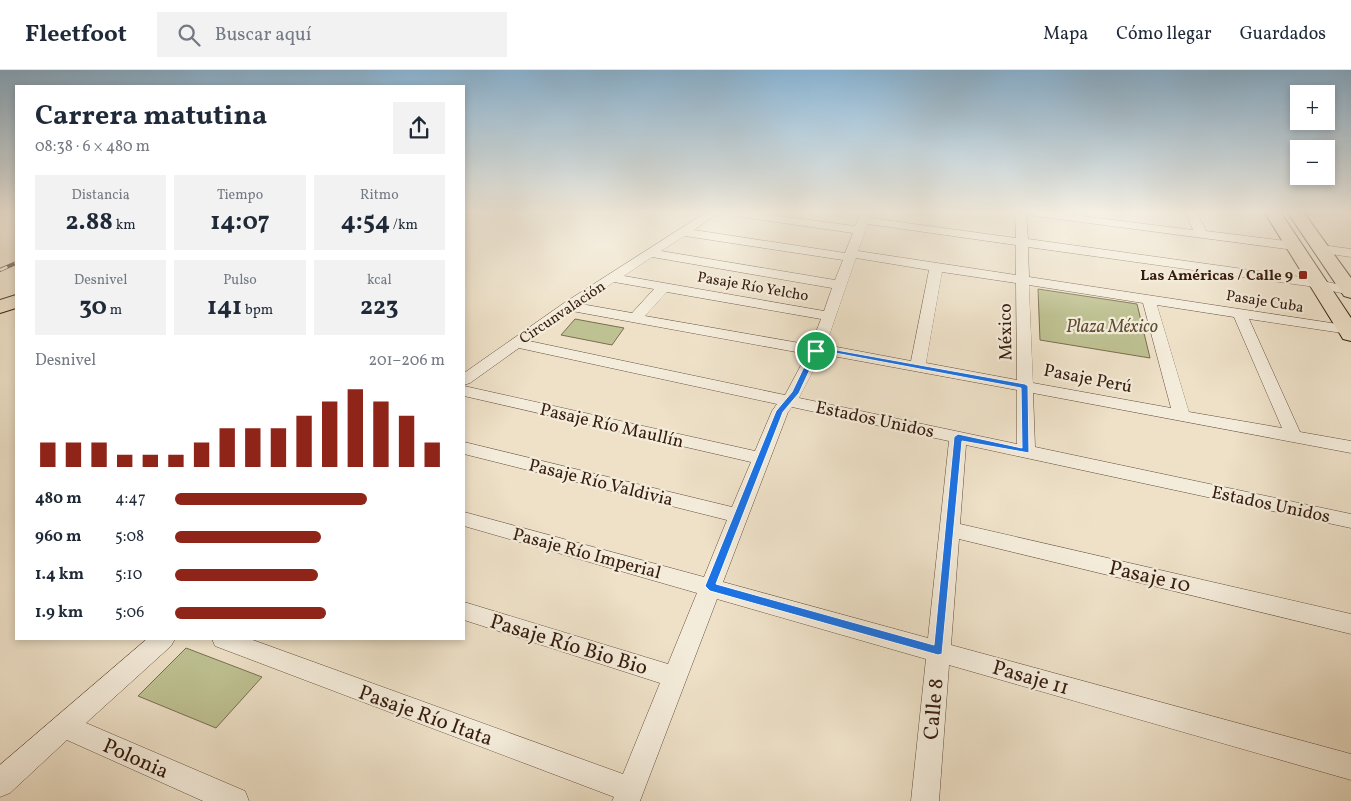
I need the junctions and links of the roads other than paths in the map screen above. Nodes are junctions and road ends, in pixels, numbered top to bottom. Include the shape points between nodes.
1 (658, 247) edge
2 (788, 247) edge
3 (853, 247) edge
4 (1022, 247) edge
5 (1058, 247) edge
6 (1295, 247) edge
7 (1321, 249) joint
8 (649, 253) junction
9 (1351, 253) edge
10 (850, 256) junction
11 (936, 267) junction
12 (612, 278) junction
13 (1023, 281) junction
14 (1318, 284) junction
15 (840, 285) junction
16 (664, 287) junction
17 (1351, 291) edge
18 (15, 293) edge
19 (0, 300) edge
20 (1149, 300) junction
21 (15, 301) edge
22 (570, 306) junction
23 (0, 307) edge
24 (1240, 314) junction
25 (828, 316) junction
26 (635, 318) junction
27 (1350, 332) edge
28 (516, 343) junction
29 (816, 349) junction
30 (918, 366) junction
31 (465, 379) edge
32 (1025, 386) junction
33 (465, 391) edge
34 (790, 401) junction
35 (1182, 416) junction
36 (958, 437) junction
37 (1294, 437) junction
38 (465, 448) edge
39 (1351, 448) edge
40 (1026, 452) junction
41 (761, 458) junction
42 (738, 516) junction
43 (465, 518) edge
44 (1351, 521) edge
45 (950, 529) junction
46 (710, 586) junction
47 (465, 611) edge
48 (1351, 624) edge
49 (161, 640) edge
50 (226, 640) edge
51 (938, 651) junction
52 (674, 677) junction
53 (64, 726) junction
54 (1351, 767) edge
55 (0, 783) edge
56 (628, 796) edge
57 (235, 801) edge
58 (925, 801) edge

1 - 8 street, Circunvalación
2 - 10 street, Pasaje Cuba
3 - 10 street
4 - 13 street, México
5 - 14 street
6 - 14 main road
7 - 9 street
7 - 17 main road
8 - 12 street, Circunvalación
8 - 15 street
10 - 11 street, Pasaje Cuba
10 - 15 street
11 - 13 street, Pasaje Cuba
11 - 30 street
12 - 16 street, Pasaje Río Yelcho
12 - 22 street, Circunvalación
13 - 20 street, Pasaje Cuba
13 - 32 street, México
14 - 17 street
14 - 27 main road
15 - 25 street
16 - 25 street, Pasaje Río Yelcho
16 - 26 street
18 - 19 main road
20 - 24 street, Pasaje Cuba
20 - 35 street
21 - 23 main road
22 - 26 street, Pasaje Perú
22 - 28 street, Circunvalación
24 - 27 street, Pasaje Cuba
24 - 37 street
25 - 29 street
26 - 29 street, Pasaje Perú
28 - 31 street, Circunvalación
28 - 34 street, Estados Unidos
29 - 30 street, Pasaje Perú
29 - 34 street
30 - 32 street, Pasaje Perú
32 - 35 street, Pasaje Perú
32 - 40 street, México
33 - 41 street, Pasaje Río Maullín
34 - 36 street, Estados Unidos
34 - 41 street via 780,411
35 - 37 street, Pasaje Perú
36 - 40 street, Estados Unidos
36 - 45 street, Calle 8
37 - 39 street, Pasaje Perú
38 - 42 street, Pasaje Río Valdivia
40 - 44 street, Estados Unidos
41 - 42 street
42 - 46 street
43 - 46 street, Pasaje Río Imperial
45 - 48 street, Pasaje 10
45 - 51 street, Calle 8
46 - 51 street, Pasaje 11
46 - 52 street
47 - 52 street, Pasaje Río Bio Bio
49 - 53 street
50 - 56 street, Pasaje Río Itata
51 - 54 street, Pasaje 11
51 - 58 street, Calle 8
52 - 56 street
53 - 55 street
53 - 57 street, Polonia

